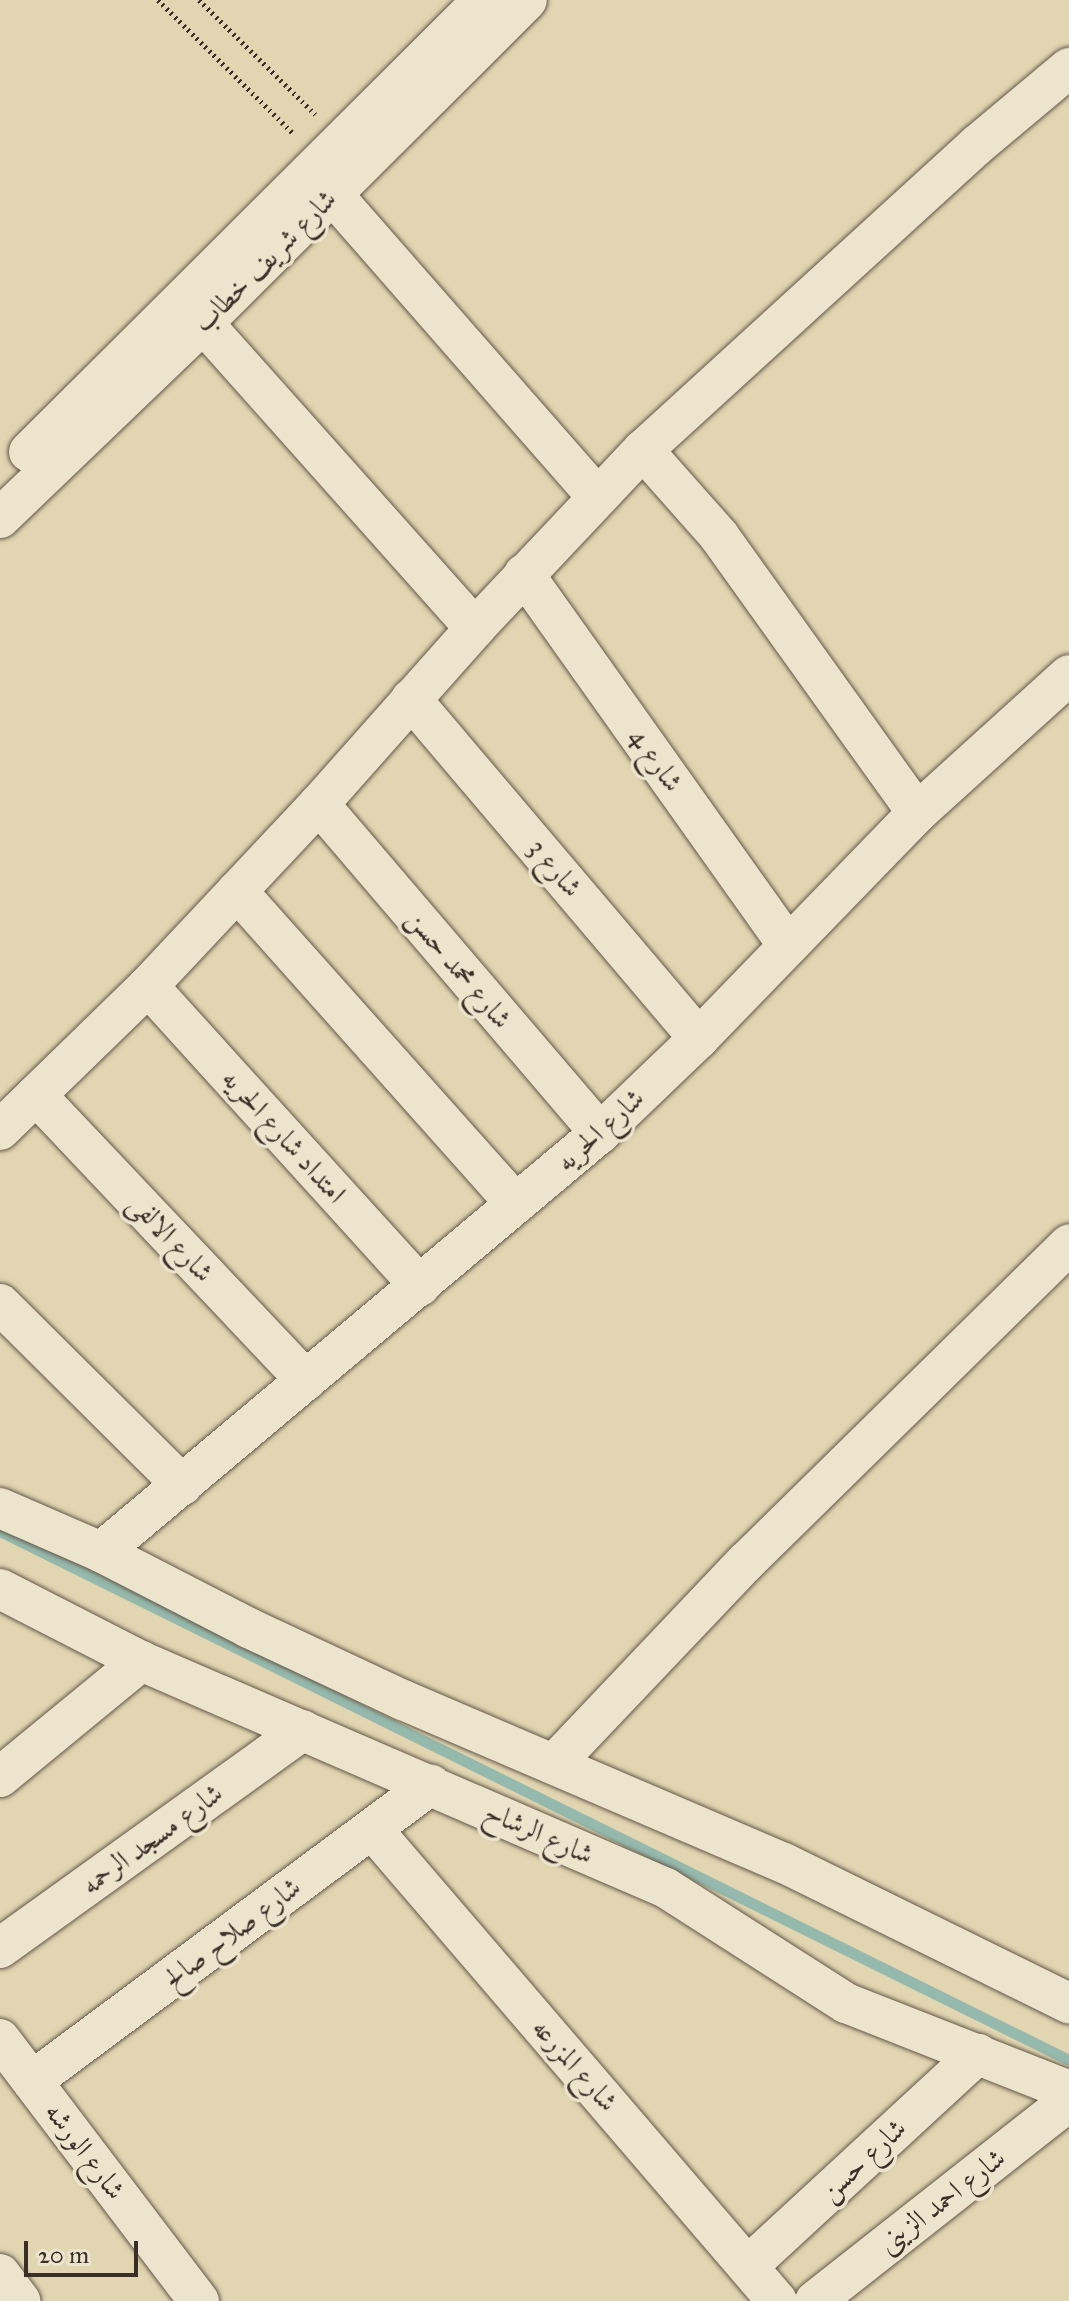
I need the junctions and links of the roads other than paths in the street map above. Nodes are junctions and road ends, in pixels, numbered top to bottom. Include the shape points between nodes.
1 (483, 0) edge
2 (527, 0) edge
3 (1069, 68) edge
4 (333, 166) junction
5 (203, 323) junction
6 (643, 450) junction
7 (0, 481) edge
8 (597, 497) junction
9 (0, 518) edge
10 (524, 574) junction
11 (475, 628) junction
12 (1069, 675) edge
13 (411, 699) junction
14 (319, 804) junction
15 (917, 813) junction
16 (237, 891) junction
17 (788, 946) junction
18 (148, 986) junction
19 (699, 1038) junction
20 (36, 1095) junction
21 (0, 1130) edge
22 (600, 1133) junction
23 (516, 1204) junction
24 (1069, 1245) edge
25 (420, 1286) junction
26 (0, 1304) edge
27 (306, 1381) junction
28 (182, 1485) junction
29 (0, 1508) edge
30 (101, 1552) junction
31 (1, 1591) edge
32 (141, 1661) junction
33 (303, 1730) junction
34 (554, 1764) junction
35 (0, 1777) edge
36 (431, 1785) junction
37 (372, 1829) junction
38 (0, 1948) edge
39 (1069, 2003) edge
40 (0, 2039) edge
41 (978, 2054) junction
42 (32, 2081) junction
43 (1069, 2091) edge
44 (1069, 2101) edge
45 (748, 2266) junction
46 (0, 2274) edge
47 (20, 2301) edge
48 (199, 2301) edge
49 (777, 2301) edge
50 (815, 2301) edge

1 - 4 street, شارع شريف خطاب
2 - 4 street, شارع شريف خطاب
3 - 6 street via 977,145
4 - 5 street, شارع شريف خطاب
4 - 7 street, شارع شريف خطاب
4 - 8 street
5 - 9 street, شارع شريف خطاب
5 - 11 street
6 - 8 street
6 - 15 street via 719,536
8 - 10 street
10 - 11 street
10 - 17 street, شارع 4
11 - 13 street
12 - 15 street, شارع الحريه
13 - 14 street
13 - 19 street, شارع 3
14 - 16 street
14 - 22 street, شارع محمد حسن
15 - 17 street, شارع الحريه
16 - 18 street
16 - 23 street
17 - 19 street, شارع الحريه
18 - 20 street
18 - 25 street, امتداد شارع الحريه
19 - 22 street, شارع الحريه
20 - 21 street
20 - 27 street, شارع الالفى
22 - 23 street, شارع الحريه
23 - 25 street, شارع الحريه
24 - 34 street via 746,1562
25 - 27 street, شارع الحريه
26 - 28 street
27 - 28 street, شارع الحريه
28 - 30 street, شارع الحريه
29 - 30 street
30 - 34 street via 277,1641
31 - 32 street, شارع الرشاح
32 - 33 street, شارع الرشاح
32 - 35 street
33 - 36 street, شارع الرشاح
33 - 38 street, شارع مسجد الرحمه
34 - 39 street via 784,1863
36 - 37 street, شارع صلاح صالح
36 - 41 street, شارع الرشاح via 666,1888 846,2003
37 - 42 street, شارع صلاح صالح
37 - 45 street, شارع المزرعه
40 - 42 street, شارع الورشه
41 - 43 street, شارع الرشاح
41 - 45 street, شارع حسن
42 - 48 street, شارع الورشه
44 - 50 street, شارع احمد الزينى
45 - 49 street, شارع المزرعه
46 - 47 street

